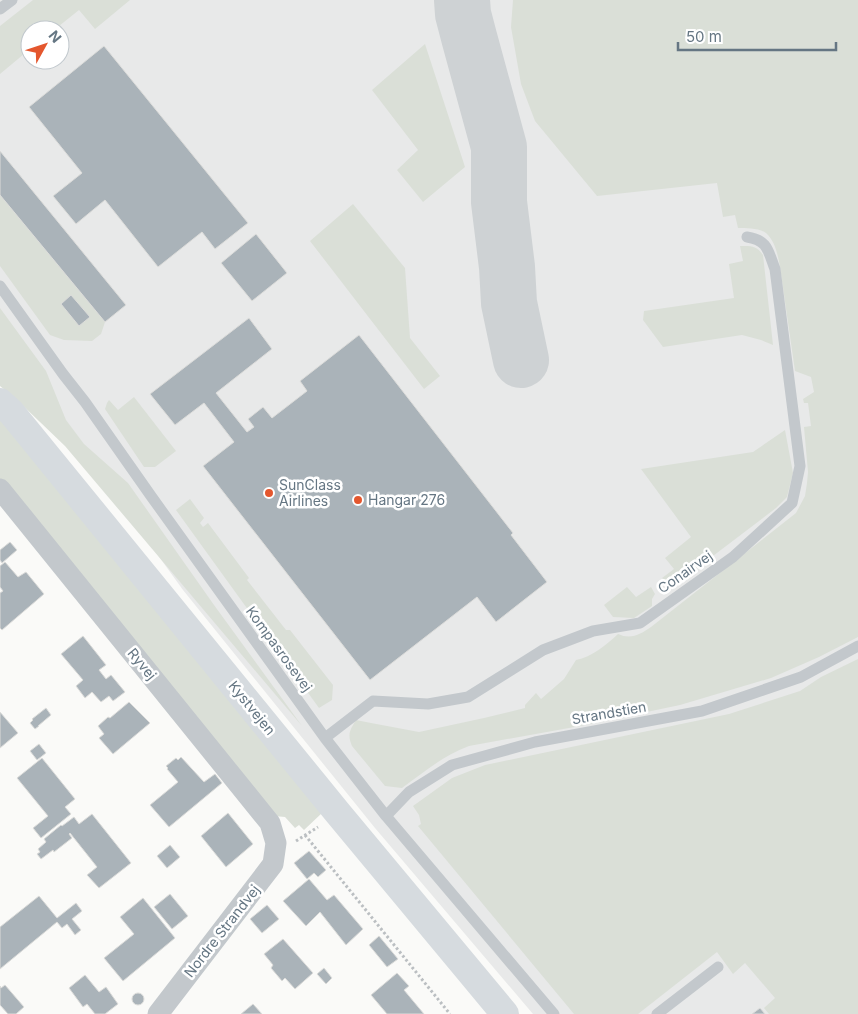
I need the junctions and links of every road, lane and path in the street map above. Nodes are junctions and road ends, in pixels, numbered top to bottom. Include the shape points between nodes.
1 (12, 0) edge
2 (0, 9) edge
3 (747, 237) dead end
4 (0, 286) edge
5 (0, 402) edge
6 (0, 489) edge
7 (858, 646) edge
8 (846, 652) junction
9 (858, 656) edge
10 (325, 738) junction
11 (386, 816) junction
12 (305, 836) dead end
13 (276, 843) joint
14 (718, 967) dead end
15 (158, 1014) edge
16 (450, 1014) edge
17 (505, 1014) edge
18 (554, 1014) edge
19 (657, 1014) edge

1 - 2 lane
3 - 10 lane, Conairvej via 766,246 775,269 800,466 792,503 733,557 640,623 593,631 543,650 468,697 428,704 374,701
4 - 10 lane, Kompasrosevej
5 - 17 street, Kystvejen
6 - 13 street, Ryvej via 270,823
7 - 8 lane, Strandstien
8 - 9 lane
8 - 11 lane, Strandstien via 800,677 702,711 535,742 452,765 409,792
10 - 11 lane, Kompasrosevej
11 - 18 lane, Kompasrosevej
12 - 16 path
13 - 15 street, Nordre Strandvej via 273,864
14 - 19 lane

